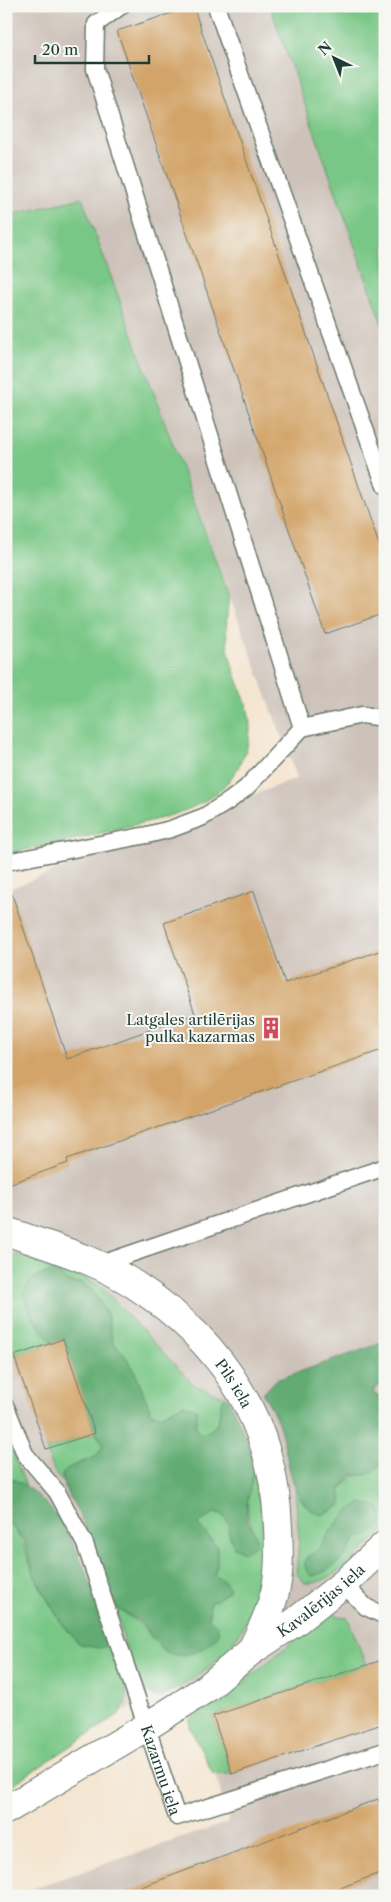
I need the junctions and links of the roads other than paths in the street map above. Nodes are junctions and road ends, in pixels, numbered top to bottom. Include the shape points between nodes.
1 (121, 6) edge
2 (216, 6) edge
3 (385, 486) edge
4 (385, 718) edge
5 (302, 728) junction
6 (6, 862) edge
7 (385, 1167) edge
8 (6, 1231) edge
9 (98, 1265) junction
10 (6, 1407) edge
11 (385, 1546) edge
12 (343, 1584) junction
13 (385, 1616) edge
14 (251, 1651) junction
15 (146, 1727) junction
16 (385, 1750) edge
17 (6, 1810) edge

1 - 5 lane via 96,24 96,69
2 - 3 lane
4 - 5 lane via 362,715
5 - 6 lane via 246,788 203,818 146,835
7 - 9 lane
8 - 9 street, Pils iela
9 - 14 street, Pils iela via 137,1286 199,1337 221,1361 241,1392 262,1435 277,1504 279,1551 276,1590 267,1620
10 - 15 lane via 25,1454 57,1492 85,1544
11 - 12 street, Kavalērijas iela
12 - 13 lane via 366,1607
12 - 14 street, Kavalērijas iela
14 - 15 street, Kavalērijas iela via 207,1688
15 - 16 lane, Kazarmu iela via 177,1818
15 - 17 street, Kazarmu iela

